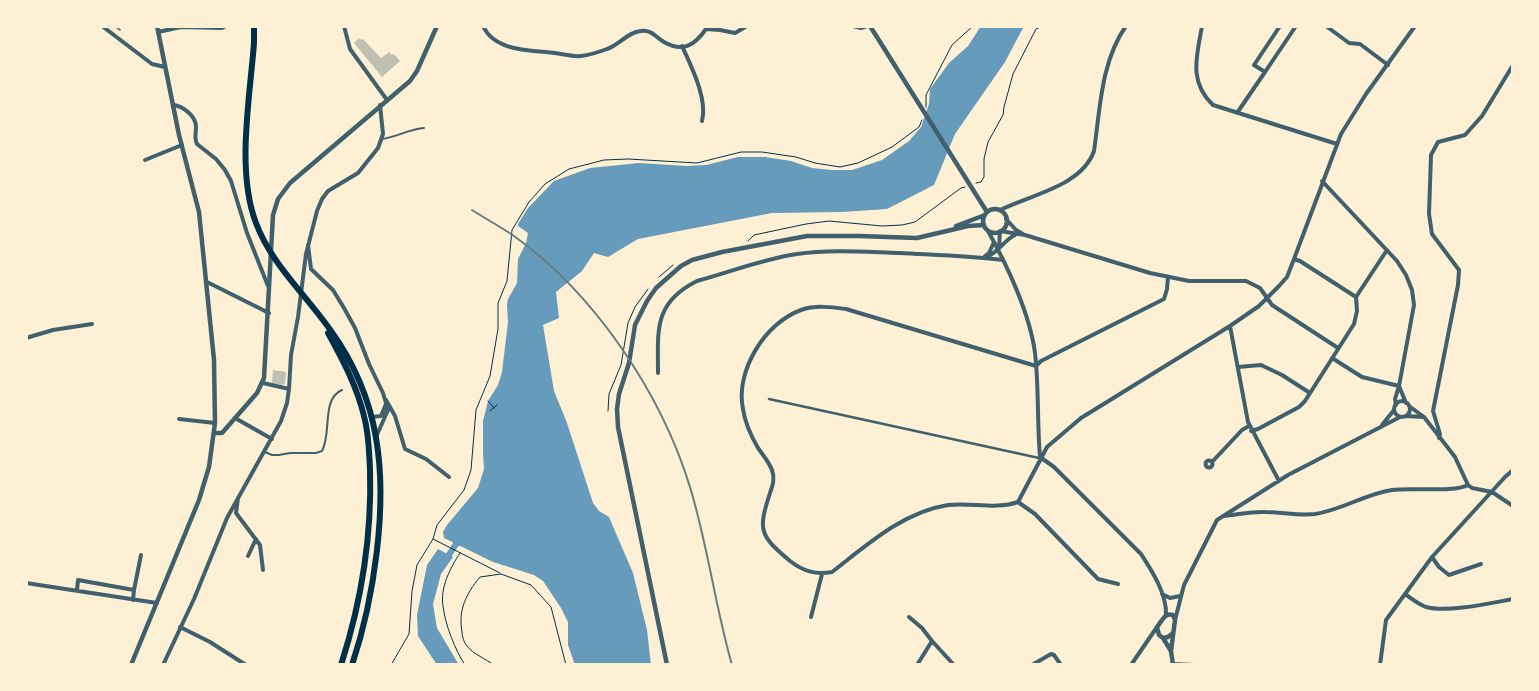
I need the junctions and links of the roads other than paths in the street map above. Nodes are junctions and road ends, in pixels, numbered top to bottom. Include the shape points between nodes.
1 (102, 26) edge
2 (226, 26) edge
3 (254, 26) edge
4 (344, 26) edge
5 (437, 26) edge
6 (483, 26) edge
7 (748, 26) edge
8 (852, 26) edge
9 (869, 26) edge
10 (1126, 26) edge
11 (1202, 26) edge
12 (1280, 26) edge
13 (1296, 26) edge
14 (1326, 26) edge
15 (1415, 26) edge
16 (158, 29) edge
17 (682, 46) junction
18 (1388, 65) junction
19 (1513, 65) edge
20 (165, 67) junction
21 (1265, 72) junction
22 (387, 100) junction
23 (173, 104) junction
24 (380, 106) junction
25 (1237, 113) junction
26 (702, 121) dead end
27 (424, 128) dead end
28 (382, 139) junction
29 (1338, 144) junction
30 (182, 145) junction
31 (145, 160) dead end
32 (1322, 181) junction
33 (1000, 210) junction
34 (986, 213) junction
35 (1006, 219) junction
36 (984, 225) junction
37 (988, 231) junction
38 (1000, 232) junction
39 (938, 233) junction
40 (1015, 235) junction
41 (1025, 235) junction
42 (994, 242) junction
43 (308, 244) junction
44 (999, 249) junction
45 (1387, 250) junction
46 (983, 257) junction
47 (1294, 259) junction
48 (1003, 260) junction
49 (1168, 277) junction
50 (206, 282) junction
51 (269, 288) junction
52 (1356, 297) junction
53 (1268, 299) junction
54 (316, 312) junction
55 (268, 313) junction
56 (92, 324) dead end
57 (1230, 326) junction
58 (26, 338) edge
59 (1338, 348) junction
60 (1332, 358) junction
61 (1036, 366) junction
62 (1238, 367) junction
63 (658, 374) dead end
64 (262, 383) junction
65 (1399, 386) junction
66 (289, 389) junction
67 (342, 390) dead end
68 (1310, 393) junction
69 (385, 398) junction
70 (769, 399) dead end
71 (386, 404) junction
72 (1407, 405) junction
73 (1395, 407) junction
74 (371, 416) junction
75 (1406, 416) junction
76 (1400, 417) junction
77 (235, 418) junction
78 (1424, 418) junction
79 (180, 419) dead end
80 (215, 423) junction
81 (1382, 425) junction
82 (1250, 428) junction
83 (214, 433) junction
84 (376, 437) junction
85 (1439, 438) junction
86 (272, 439) junction
87 (265, 452) junction
88 (1040, 458) junction
89 (1212, 462) dead end
90 (1513, 470) edge
91 (449, 477) dead end
92 (1279, 482) junction
93 (1468, 485) junction
94 (1492, 492) junction
95 (238, 496) junction
96 (1018, 502) junction
97 (1513, 506) edge
98 (229, 513) junction
99 (236, 513) junction
100 (1223, 516) junction
101 (256, 539) junction
102 (141, 554) dead end
103 (248, 556) dead end
104 (1432, 557) junction
105 (1481, 564) dead end
106 (263, 570) dead end
107 (822, 574) junction
108 (26, 582) edge
109 (1118, 584) dead end
110 (134, 590) junction
111 (77, 591) junction
112 (1161, 592) junction
113 (1405, 594) junction
114 (1180, 596) junction
115 (1513, 599) edge
116 (133, 600) junction
117 (157, 603) junction
118 (1166, 615) junction
119 (811, 617) dead end
120 (909, 617) dead end
121 (1175, 620) junction
122 (180, 627) junction
123 (1157, 627) junction
124 (1173, 633) junction
125 (1163, 638) junction
126 (932, 641) junction
127 (1171, 651) junction
128 (239, 663) edge
129 (1173, 664) edge
130 (131, 665) edge
131 (163, 665) edge
132 (246, 665) edge
133 (341, 665) edge
134 (352, 665) edge
135 (667, 665) edge
136 (917, 665) edge
137 (954, 665) edge
138 (1032, 665) edge
139 (1061, 665) edge
140 (1131, 665) edge
141 (1195, 665) edge
142 (1380, 665) edge

1 - 20 street via 152,64
2 - 16 street
3 - 54 highway via 246,144 250,204 262,237
4 - 22 street via 350,49
5 - 22 street via 414,77
6 - 17 street via 491,38 529,52 583,56 612,47 641,30
7 - 17 street via 735,33 706,29 696,42
8 - 9 street
9 - 34 street
10 - 33 street via 1108,62 1091,161 1064,183
11 - 25 street via 1196,68 1199,88 1213,105
12 - 21 street via 1254,64
13 - 21 street
14 - 18 street via 1349,43 1360,44
15 - 18 street
16 - 20 street
17 - 26 street via 700,93
18 - 29 street via 1366,94
19 - 85 street via 1482,116 1465,135 1438,142 1431,155 1432,234 1458,270 1458,285 1432,411
20 - 23 street
21 - 25 street
22 - 24 street
23 - 30 street
23 - 51 street via 190,114 196,123 195,141 225,170
24 - 28 street
24 - 51 street via 290,183 278,199 273,215
25 - 29 street
27 - 28 lane
28 - 43 street via 363,168 322,199
29 - 32 street
30 - 31 street
30 - 50 street via 199,212
32 - 45 street
32 - 47 street
33 - 34 street
33 - 35 street
34 - 36 street
34 - 39 street
35 - 38 street
35 - 41 street
36 - 37 street
36 - 39 street
37 - 38 street
37 - 42 street
38 - 40 street
38 - 44 street
39 - 135 street via 917,238 807,236 722,252 681,266 647,301 634,325 630,363 616,409
40 - 41 street
40 - 44 street
41 - 49 street
42 - 44 street
42 - 46 street
43 - 66 street
43 - 69 street via 311,269 333,290 355,328
44 - 46 street
44 - 48 street
45 - 52 street
45 - 65 street via 1406,275 1414,305
46 - 48 street
46 - 63 street via 867,252 796,254 697,281 674,297 660,318
47 - 52 street
47 - 53 street via 1287,277
48 - 61 street via 1028,321
49 - 53 street via 1189,281 1246,280 1260,288
49 - 61 street via 1164,299 1041,360
50 - 55 street
50 - 80 street via 214,360
51 - 55 street
52 - 59 street via 1356,318
53 - 57 street
53 - 59 street via 1272,305
54 - 74 highway via 331,330 357,375
54 - 133 highway via 351,378 369,439 368,530 354,619
55 - 64 street
56 - 58 street
57 - 62 street
57 - 88 street via 1081,418 1047,447
59 - 60 street
60 - 65 street via 1362,377
60 - 68 street
61 - 88 street
61 - 107 street via 846,309 802,310 775,326 760,343 748,365 741,398 750,432 772,469 773,485 762,524 767,540 780,552 803,570
62 - 68 street via 1261,365 1282,374
62 - 82 street
64 - 66 street
64 - 77 street
65 - 72 street
65 - 73 street
66 - 86 street via 284,413
67 - 87 lane via 335,393 332,400 322,450 279,455
68 - 82 street via 1299,407 1258,429
69 - 71 street
69 - 91 street via 392,409 405,449 426,459
70 - 88 street
71 - 74 street via 381,416
71 - 84 street via 388,413
72 - 73 street via 1399,402
72 - 75 street
72 - 78 street
73 - 76 street via 1395,414
73 - 81 street
74 - 84 highway
75 - 76 street
75 - 78 street
76 - 81 street
77 - 83 street via 222,433
77 - 86 street
78 - 85 street
79 - 80 street
80 - 83 street
81 - 92 street
82 - 89 street via 1242,430
82 - 92 street
83 - 117 street via 209,467 199,500
84 - 134 highway via 380,484 378,530 364,620
85 - 93 street via 1455,457
86 - 87 street
87 - 95 street
88 - 96 street
88 - 112 street via 1054,467 1141,554
90 - 94 street
92 - 100 street
93 - 94 street
93 - 100 street via 1393,490 1314,514 1264,512
94 - 97 street
94 - 104 street
95 - 98 street
95 - 99 street
96 - 107 street via 950,505 913,515 832,572
96 - 109 street via 1035,514 1098,579
98 - 99 street
98 - 122 street
99 - 101 street
100 - 114 street via 1217,520
101 - 103 street
101 - 106 street via 260,545
102 - 110 street
104 - 105 street via 1449,575
104 - 113 street
107 - 119 street
108 - 111 street
110 - 111 street via 78,580
110 - 116 street
111 - 116 street
112 - 114 street via 1170,598
112 - 118 street
113 - 115 street via 1419,604 1436,608
113 - 142 street via 1386,620
114 - 121 street
116 - 117 street
117 - 130 street
118 - 121 street via 1172,614
118 - 123 street
120 - 126 street
121 - 124 street
122 - 128 street via 210,642
122 - 131 street
123 - 125 street
123 - 140 street
124 - 125 street
124 - 127 street
125 - 127 street
126 - 136 street
126 - 137 street
127 - 129 street
128 - 132 street
129 - 141 street
138 - 139 street via 1051,654

